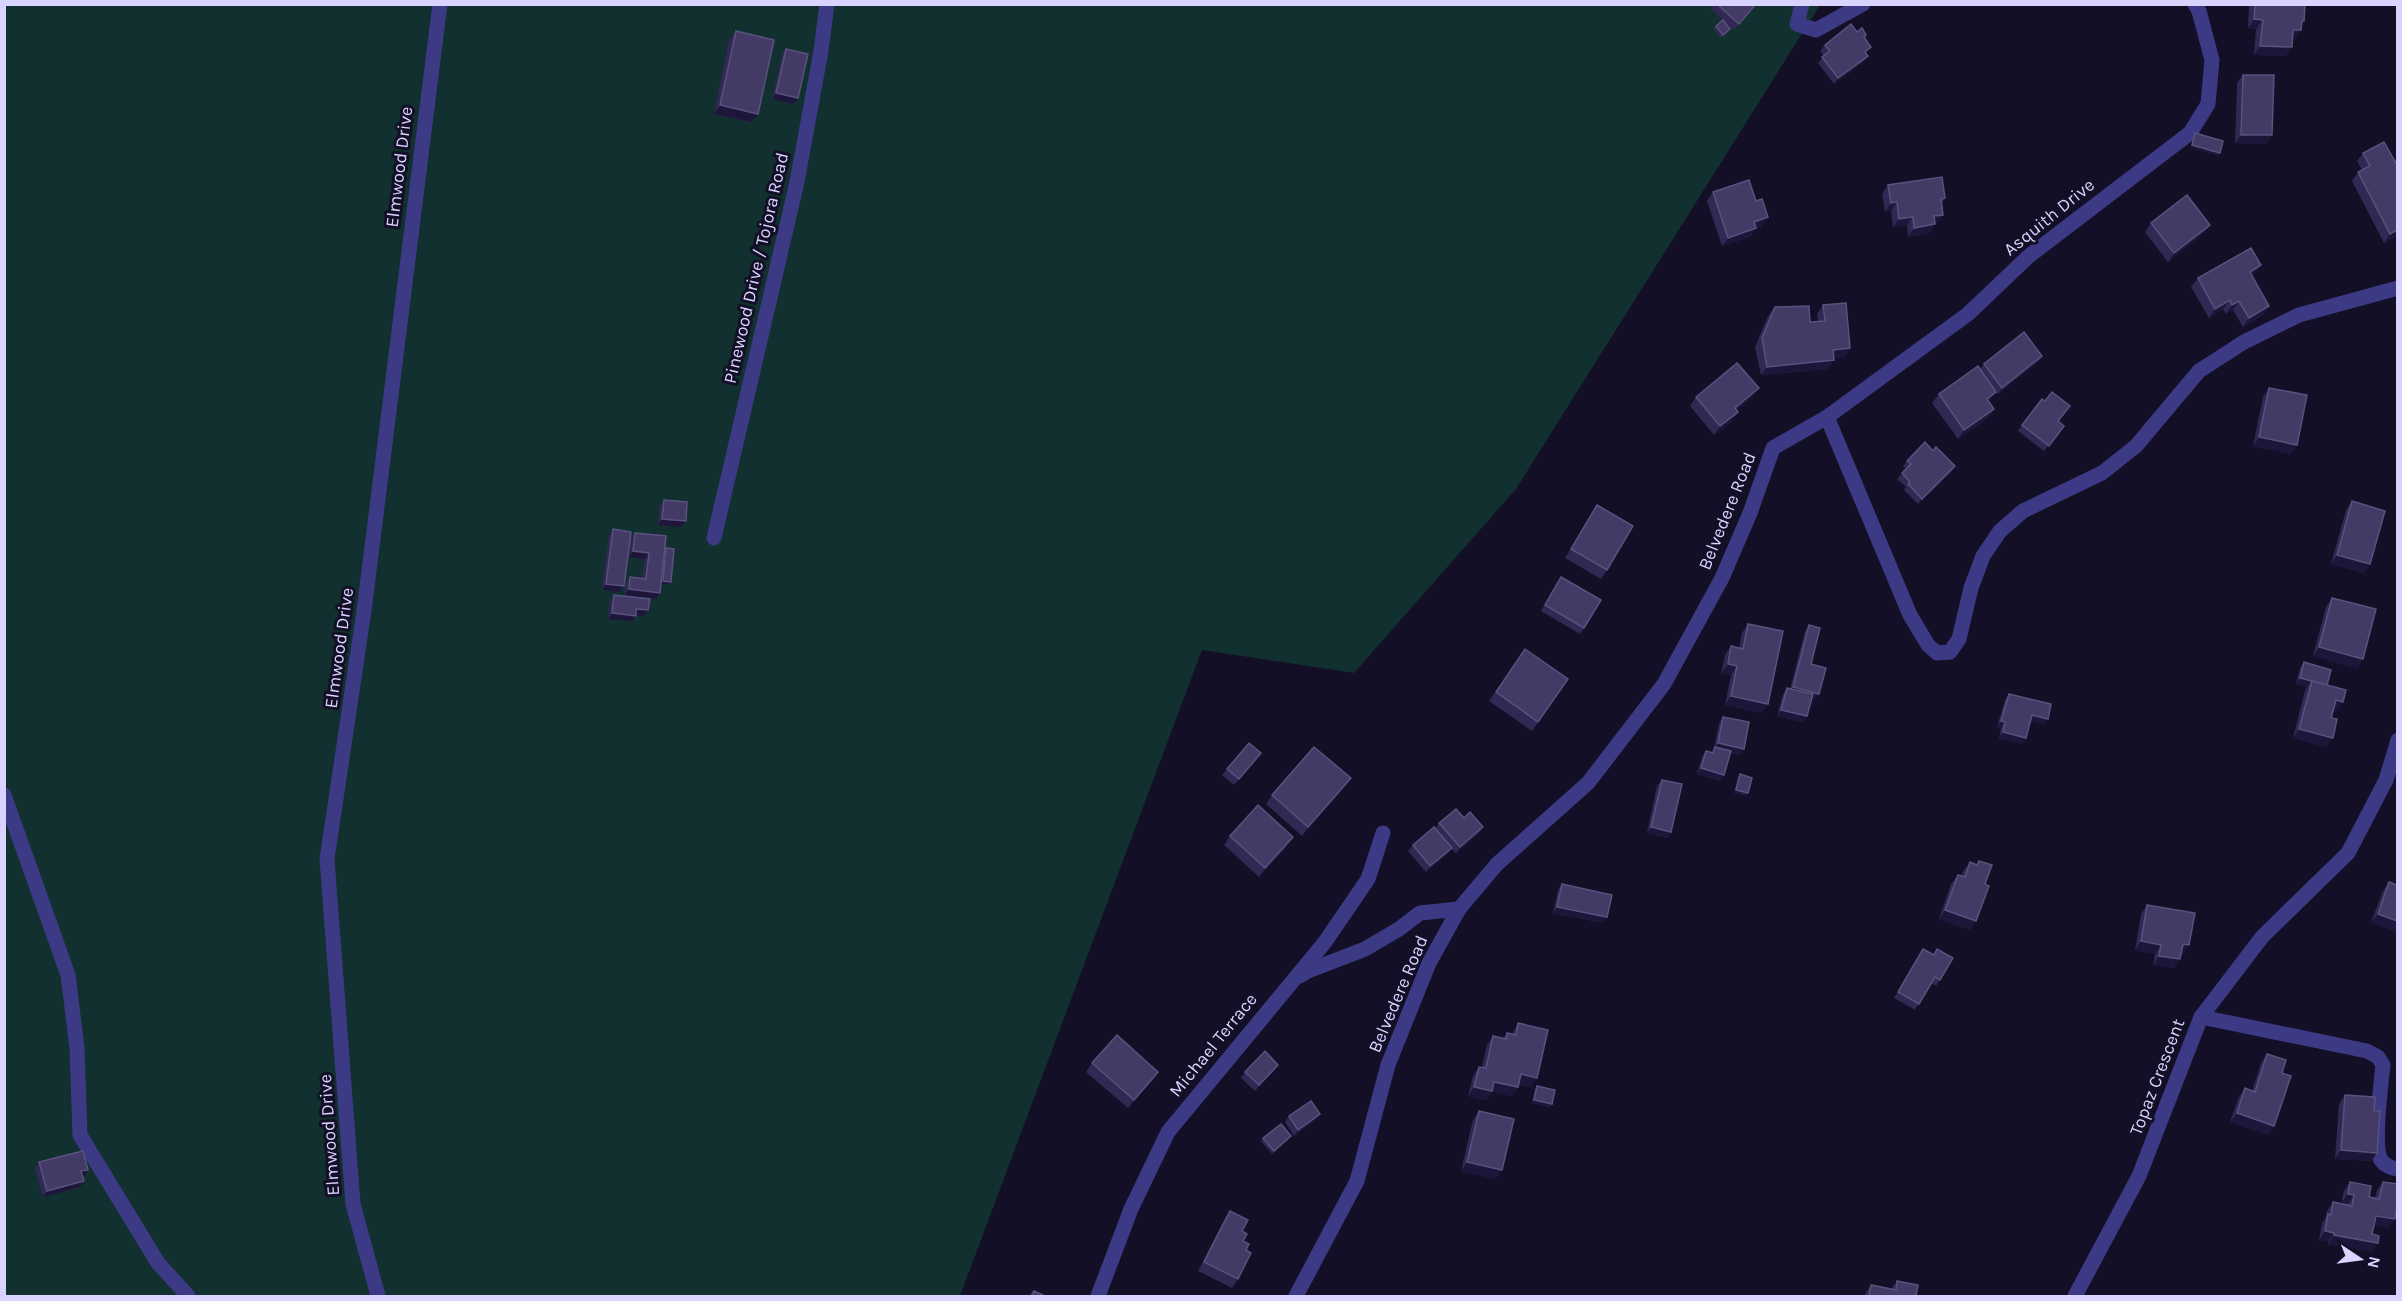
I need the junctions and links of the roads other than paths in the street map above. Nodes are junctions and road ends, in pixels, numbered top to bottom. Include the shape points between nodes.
1 (440, 4) edge
2 (827, 4) edge
3 (1802, 4) edge
4 (1863, 4) edge
5 (2195, 4) edge
6 (2397, 288) edge
7 (1827, 417) junction
8 (714, 538) dead end
9 (2397, 740) edge
10 (4, 795) edge
11 (1383, 833) dead end
12 (1459, 909) junction
13 (1287, 985) junction
14 (2201, 1017) junction
15 (2397, 1169) edge
16 (188, 1296) edge
17 (378, 1296) edge
18 (1098, 1296) edge
19 (1296, 1296) edge
20 (2075, 1296) edge

1 - 17 street, Elmwood Drive via 364,611 327,859 353,1204
2 - 8 street, Pinewood Drive / Tojora Road via 797,182
3 - 4 street via 1797,24 1816,30
5 - 7 street, Asquith Drive via 2212,60 2208,104 2190,133 2029,256 1968,314
6 - 7 street via 2299,315 2244,342 2199,371 2136,446 2102,473 2023,511 2000,531 1983,555 1959,639 1950,652 1937,653 1928,645 1910,615
7 - 12 street, Belvedere Road via 1773,448 1722,578 1664,684 1588,783 1497,864
9 - 14 street, Topaz Crescent via 2386,780 2348,853 2262,937
10 - 16 street via 68,975 77,1048 80,1135 158,1263
11 - 13 street, Michael Terrace via 1368,879 1325,942
12 - 13 street via 1420,913 1365,949 1308,971
12 - 19 street, Belvedere Road via 1429,963 1388,1065 1357,1181
13 - 18 street, Michael Terrace via 1168,1132 1131,1209
14 - 15 street via 2376,1055 2383,1065 2379,1154 2384,1163
14 - 20 street, Topaz Crescent via 2139,1176

